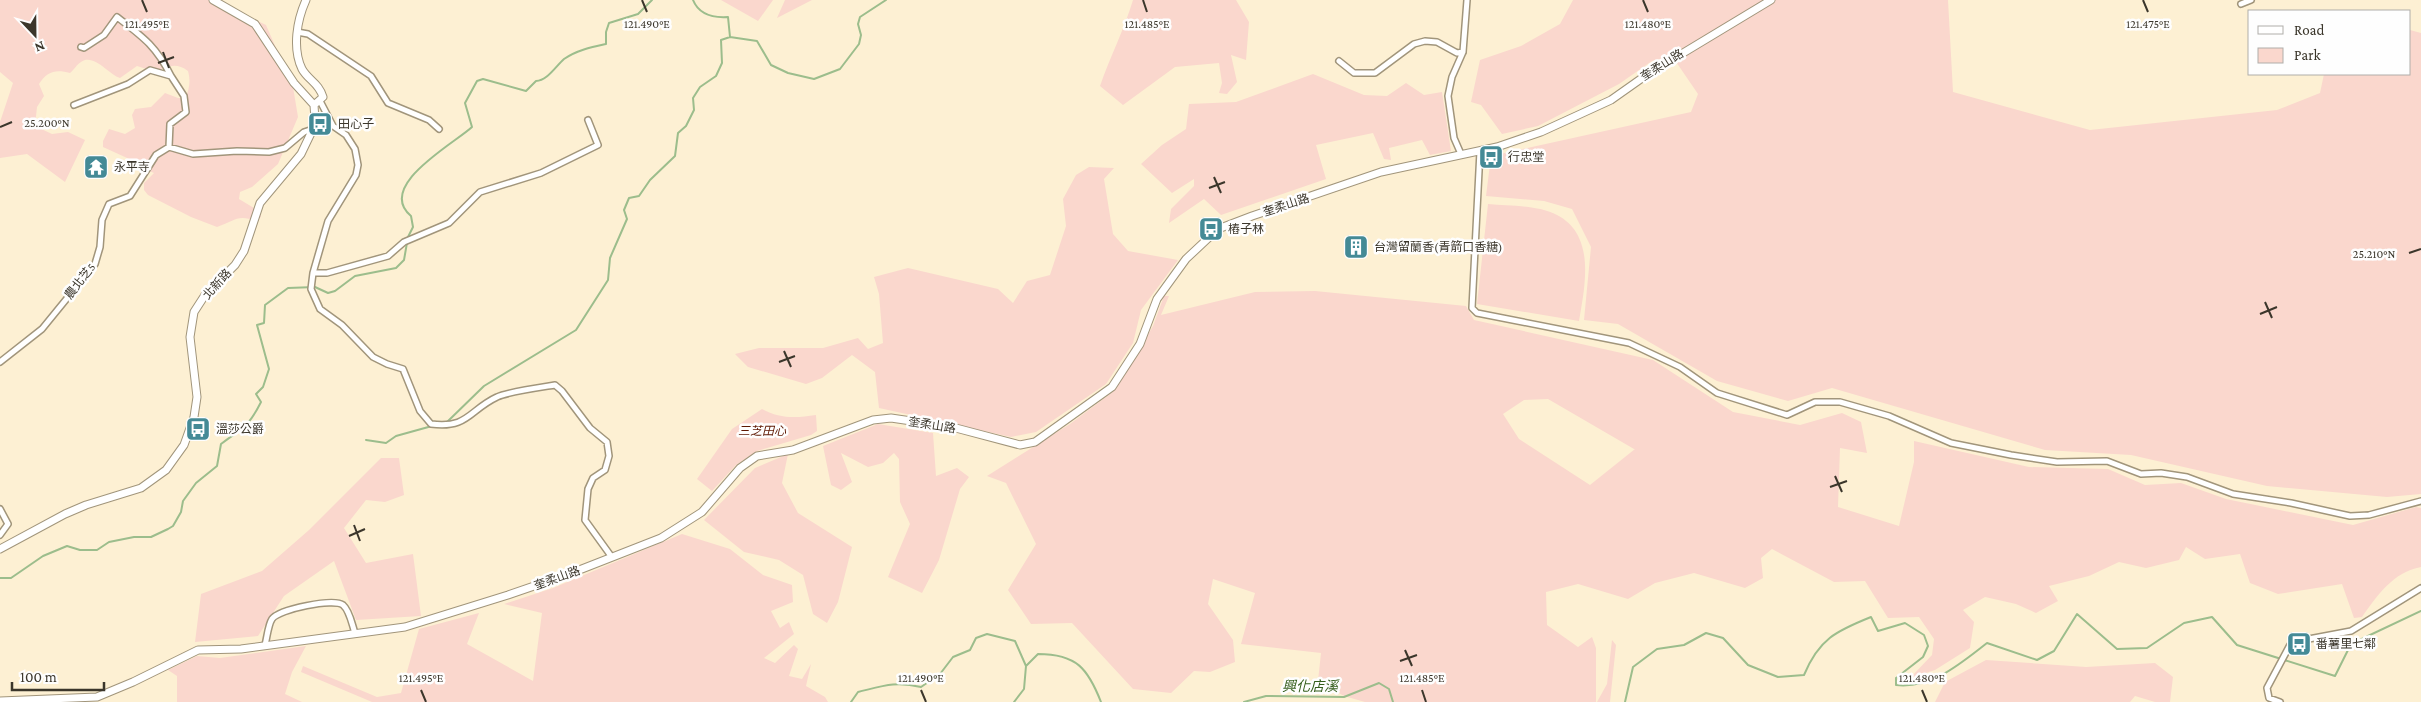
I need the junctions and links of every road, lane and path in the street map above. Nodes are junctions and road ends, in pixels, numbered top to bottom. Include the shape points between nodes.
1 (213, 0) edge
2 (306, 0) edge
3 (1467, 0) edge
4 (1771, 0) edge
5 (2251, 0) edge
6 (2242, 4) dead end
7 (297, 32) junction
8 (81, 47) dead end
9 (1463, 52) junction
10 (1339, 61) dead end
11 (171, 76) junction
12 (317, 103) junction
13 (74, 105) dead end
14 (588, 120) dead end
15 (313, 129) junction
16 (439, 129) dead end
17 (169, 147) junction
18 (1480, 151) junction
19 (1461, 154) junction
20 (313, 273) junction
21 (0, 362) edge
22 (2421, 501) edge
23 (0, 508) edge
24 (0, 535) edge
25 (0, 550) edge
26 (611, 556) junction
27 (2421, 588) edge
28 (355, 634) junction
29 (265, 645) junction
30 (0, 701) edge
31 (2280, 702) edge

1 - 12 street via 255,24 294,83
2 - 7 street via 298,16
3 - 9 street
4 - 18 street, 奎柔山路 via 1653,70 1611,100 1541,132
5 - 6 street
7 - 12 street via 297,53 303,70 321,88 323,97
7 - 16 street via 308,34 371,76 388,103 428,120
8 - 11 street via 104,35 117,17 145,38 160,55
9 - 10 street via 1425,41 1414,44 1374,74 1354,73
9 - 19 street via 1448,96 1454,138
11 - 13 street via 150,70 128,84
11 - 17 street via 184,96 186,112 170,124
12 - 15 street, 北新路
12 - 20 street via 334,126 346,134 355,149 358,164 356,175 328,221
14 - 20 street via 598,144 541,173 480,192 449,223 404,242 388,256 327,273
15 - 17 street via 304,132 285,148 269,152 193,154
15 - 25 street, 北新路 via 301,154 260,203 244,251 235,265 218,280 194,312 190,337 197,397 194,417 184,445 166,470 141,488 72,511
17 - 21 street, 農北芝5 via 156,155 130,196 109,204 102,220 95,264 42,329
18 - 19 street, 奎柔山路
18 - 22 street via 1472,308 1476,313 1629,343 1680,367 1717,393 1788,415 1815,402 1840,402 1889,416 1951,443 2057,462 2107,461 2141,474 2187,477 2233,494 2350,516 2369,515
19 - 26 street, 奎柔山路 via 1381,172 1218,230 1186,259 1157,300 1140,344 1112,387 1035,442 1020,445 952,427 891,418 873,420 793,450 757,456 740,468 702,512 661,538
20 - 26 street via 311,289 320,309 373,357 403,369 420,411 431,424 446,426 460,422 498,396 555,385 562,391 590,428 607,442 610,456 605,470 593,478 588,489 585,520
23 - 24 street via 8,524
26 - 28 street, 奎柔山路 via 569,574 405,627
27 - 31 street via 2351,631 2290,645 2266,693 2269,698
28 - 29 street, 奎柔山路
28 - 29 street via 347,609 341,603 332,602 282,611 272,619
29 - 30 street, 奎柔山路 via 198,650 97,697

